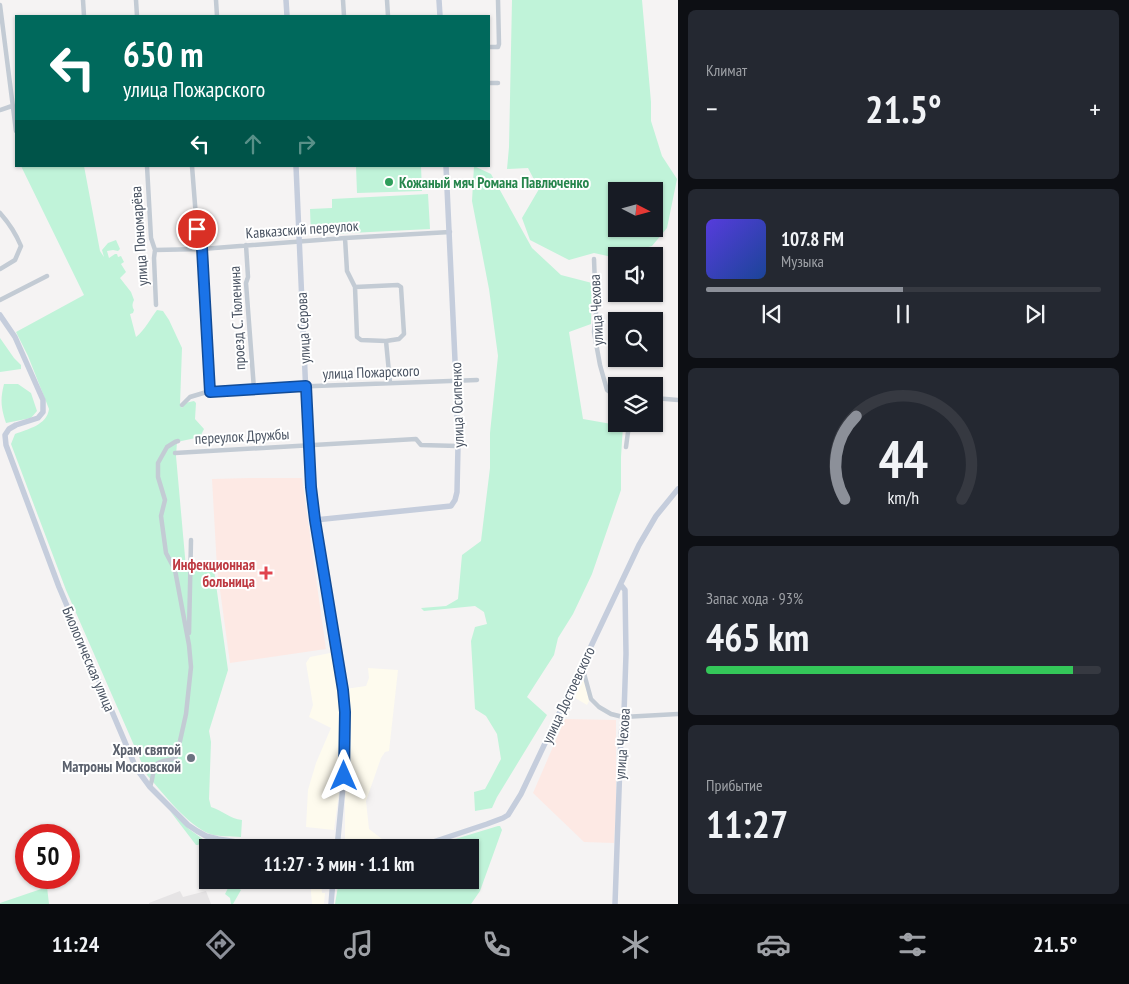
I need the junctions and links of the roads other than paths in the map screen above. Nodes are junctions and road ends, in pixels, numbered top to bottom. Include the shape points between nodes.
1 (83, 0) edge
2 (136, 0) edge
3 (216, 0) edge
4 (286, 0) edge
5 (343, 0) edge
6 (387, 0) edge
7 (439, 0) edge
8 (498, 0) edge
9 (0, 5) edge
10 (84, 15) edge
11 (137, 15) edge
12 (217, 15) edge
13 (286, 15) edge
14 (344, 15) edge
15 (388, 15) edge
16 (440, 15) edge
17 (490, 47) edge
18 (490, 83) edge
19 (498, 83) dead end
20 (14, 107) edge
21 (0, 110) edge
22 (147, 167) edge
23 (192, 167) edge
24 (296, 167) edge
25 (446, 167) edge
26 (0, 213) edge
27 (450, 232) junction
28 (345, 238) junction
29 (299, 241) junction
30 (246, 245) junction
31 (202, 248) junction
32 (155, 250) junction
33 (594, 259) dead end
34 (0, 269) edge
35 (47, 276) dead end
36 (355, 287) junction
37 (0, 300) edge
38 (156, 305) dead end
39 (0, 315) edge
40 (386, 341) junction
41 (477, 380) dead end
42 (456, 382) junction
43 (390, 384) junction
44 (306, 386) junction
45 (254, 389) junction
46 (608, 391) edge
47 (210, 392) junction
48 (663, 399) edge
49 (678, 400) edge
50 (182, 405) dead end
51 (628, 432) edge
52 (178, 441) dead end
53 (309, 445) junction
54 (458, 446) junction
55 (626, 447) dead end
56 (175, 453) dead end
57 (678, 489) edge
58 (315, 520) junction
59 (191, 540) dead end
60 (621, 585) junction
61 (189, 645) junction
62 (582, 666) junction
63 (678, 714) edge
64 (623, 717) junction
65 (150, 787) junction
66 (218, 839) edge
67 (338, 839) edge
68 (442, 839) edge
69 (333, 889) edge
70 (331, 904) edge
71 (615, 904) edge

1 - 10 street
2 - 11 street
3 - 12 street
4 - 13 street
5 - 14 street
6 - 15 street
7 - 16 street
8 - 17 street via 499,44
9 - 20 street
18 - 19 street
20 - 21 street
22 - 32 street, улица Пономарёва
23 - 31 street via 198,243
24 - 29 street, улица Серова
25 - 27 street, улица Осипенко
26 - 34 street via 21,246 16,260
27 - 28 street, Кавказский переулок
27 - 42 street, улица Осипенко
28 - 29 street, Кавказский переулок
28 - 36 street via 347,272
29 - 30 street, Кавказский переулок
29 - 44 street, улица Серова
30 - 31 street, Кавказский переулок
30 - 45 street, проезд С. Тюленина
31 - 32 street, Кавказский переулок
31 - 47 street
32 - 38 street, улица Пономарёва
33 - 46 street, улица Чехова via 594,332
35 - 37 street
36 - 40 street via 357,337
36 - 40 street via 398,284 401,287 404,334 399,339
39 - 65 street, Биологическая улица via 15,337 43,400 43,412 38,418 9,429 5,435 6,445 59,587 125,744 136,768
40 - 43 street
41 - 42 street, улица Пожарского
42 - 43 street, улица Пожарского
42 - 54 street, улица Осипенко
43 - 44 street, улица Пожарского
44 - 45 street, улица Пожарского
44 - 53 street, улица Серова
45 - 47 street, улица Пожарского
47 - 50 street, улица Пожарского via 190,397
48 - 49 street
51 - 55 street
52 - 61 street via 167,446 162,454 158,477 165,500 161,516 166,553 175,570
53 - 54 street, переулок Дружбы via 416,439 421,444
53 - 56 street, переулок Дружбы
53 - 58 street, улица Серова
54 - 58 street, улица Осипенко via 457,492 451,506
57 - 60 street, улица Достоевского via 656,516
58 - 67 street, улица Серова via 344,696 344,776
59 - 61 street
60 - 62 street, улица Достоевского
60 - 64 street, улица Чехова via 625,590 626,645
61 - 65 street via 189,692 178,750 175,760 157,763
62 - 64 street via 591,699 611,714
62 - 68 street, улица Достоевского via 508,815
63 - 64 street
64 - 71 street, улица Чехова
65 - 66 street, Биологическая улица via 188,825
69 - 70 street

